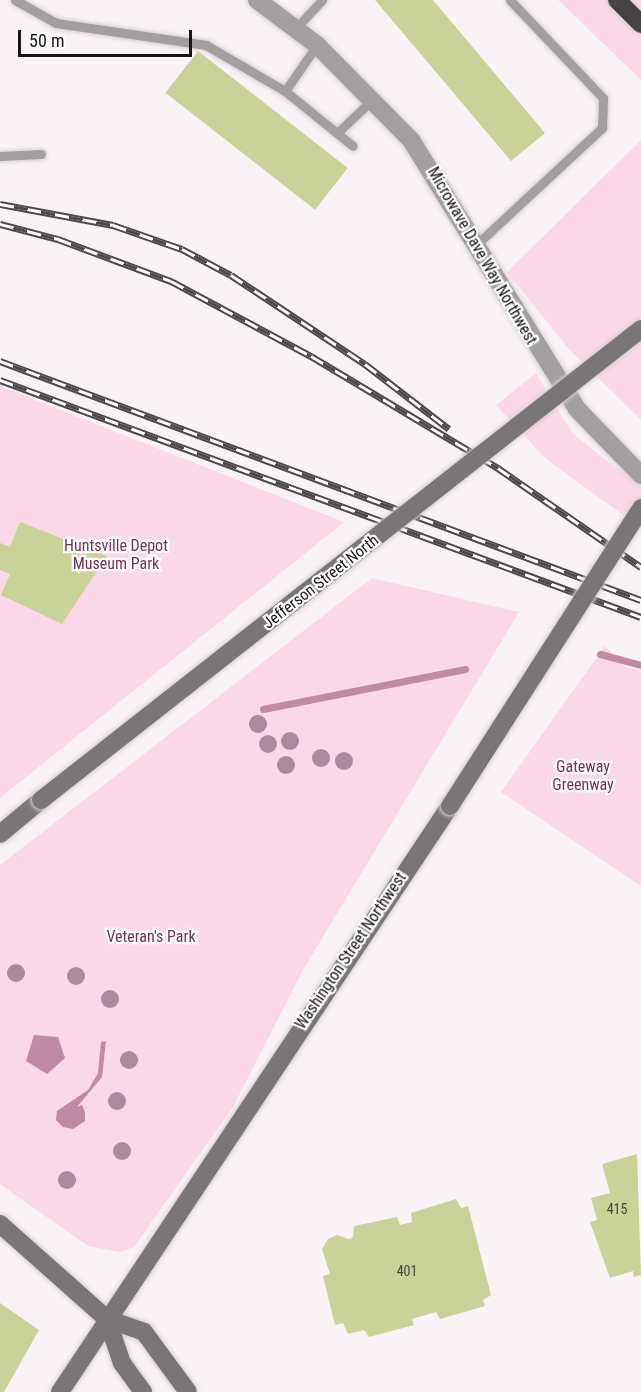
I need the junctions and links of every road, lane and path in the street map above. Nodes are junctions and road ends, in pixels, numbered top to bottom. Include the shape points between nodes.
1 (15, 0) edge
2 (257, 0) edge
3 (322, 0) edge
4 (510, 0) edge
5 (617, 0) edge
6 (641, 24) edge
7 (295, 29) junction
8 (317, 45) junction
9 (285, 91) junction
10 (374, 99) junction
11 (337, 133) junction
12 (352, 146) dead end
13 (41, 154) dead end
14 (0, 156) edge
15 (477, 244) junction
16 (641, 329) edge
17 (641, 475) edge
18 (641, 508) edge
19 (0, 834) edge
20 (0, 1224) edge
21 (107, 1319) junction
22 (60, 1392) edge
23 (143, 1392) edge
24 (188, 1392) edge

1 - 9 lane via 56,23 206,45
2 - 7 street, Microwave Dave Way Northwest
3 - 7 lane
4 - 15 lane via 603,98 602,128
5 - 6 highway
7 - 8 street, Microwave Dave Way Northwest
8 - 9 lane
8 - 10 street, Microwave Dave Way Northwest
9 - 11 lane
10 - 11 lane
10 - 15 street, Microwave Dave Way Northwest via 430,167
11 - 12 lane
13 - 14 lane
15 - 17 street, Microwave Dave Way Northwest via 577,409
16 - 19 main road, Jefferson Street North, bridge
18 - 21 main road, Washington Street Northwest, bridge via 450,806
20 - 21 main road
21 - 22 main road, Washington Street Northwest
21 - 23 main road via 122,1363
21 - 24 main road via 144,1332

